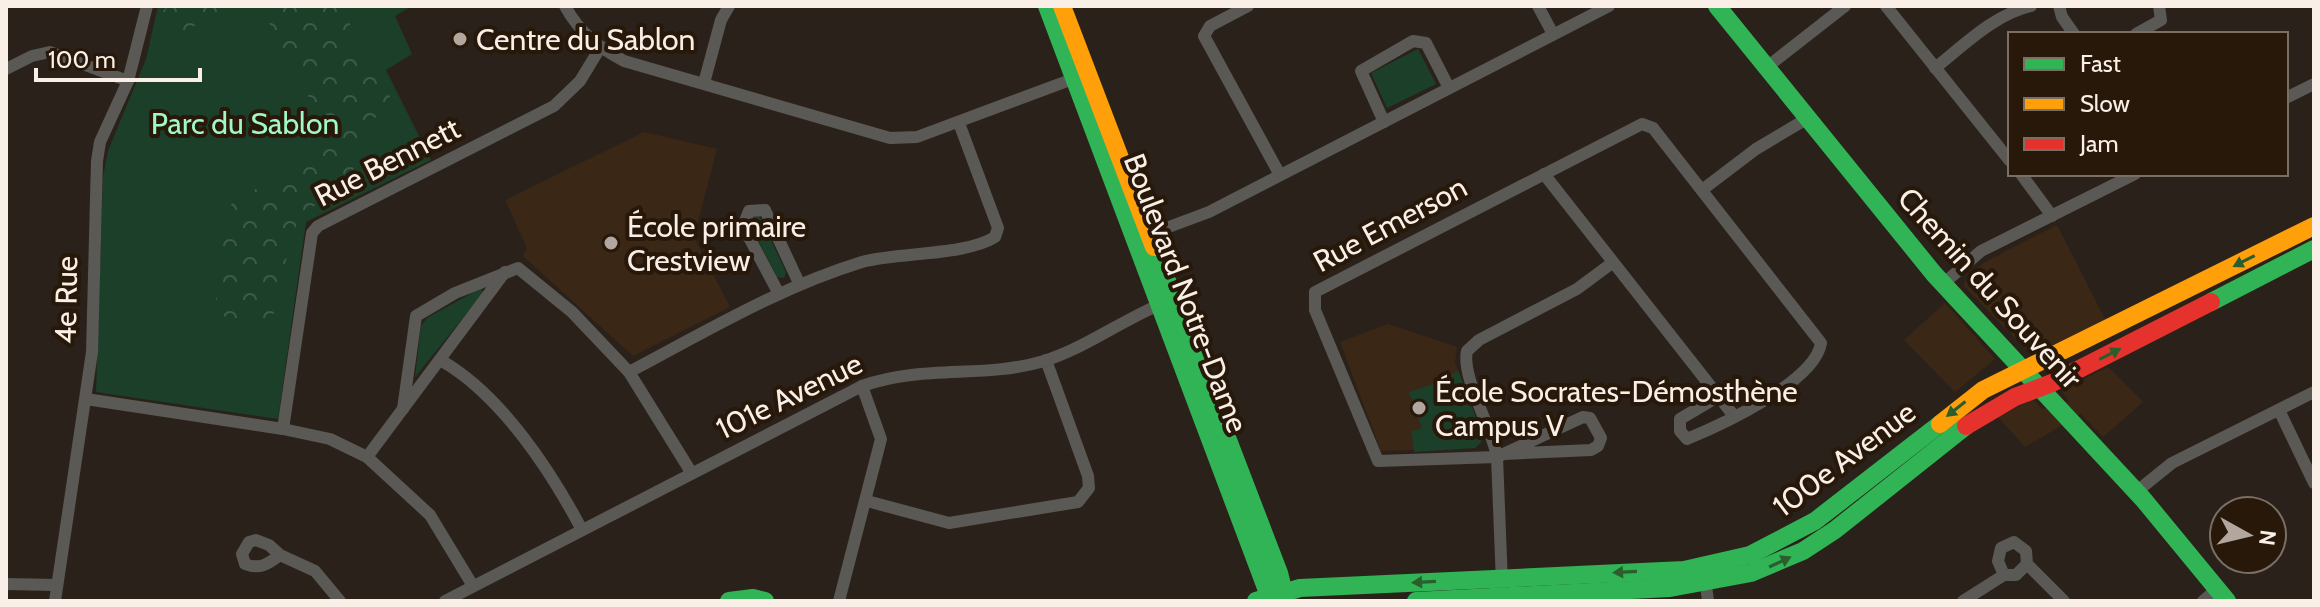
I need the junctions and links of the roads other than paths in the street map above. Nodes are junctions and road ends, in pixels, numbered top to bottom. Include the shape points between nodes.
1 (147, 6) edge
2 (565, 6) edge
3 (729, 6) edge
4 (1047, 6) edge
5 (1062, 6) edge
6 (1248, 6) edge
7 (1538, 6) edge
8 (1609, 6) edge
9 (1717, 6) edge
10 (1845, 6) edge
11 (1886, 6) edge
12 (2031, 6) edge
13 (2059, 6) edge
14 (2159, 6) edge
15 (2073, 32) edge
16 (2140, 32) edge
17 (1553, 34) junction
18 (600, 48) junction
19 (1767, 67) junction
20 (1935, 68) junction
21 (6, 69) edge
22 (1081, 76) junction
23 (128, 81) junction
24 (704, 83) junction
25 (2314, 84) edge
26 (1449, 88) junction
27 (2288, 97) edge
28 (1808, 118) junction
29 (1384, 122) junction
30 (959, 123) junction
31 (2008, 159) edge
32 (1544, 174) junction
33 (1280, 175) junction
34 (2022, 176) edge
35 (2131, 176) edge
36 (1702, 190) junction
37 (2052, 216) junction
38 (2314, 226) edge
39 (1142, 237) junction
40 (2314, 249) edge
41 (1612, 263) junction
42 (507, 270) junction
43 (799, 283) junction
44 (1943, 284) junction
45 (779, 294) junction
46 (1166, 301) junction
47 (1046, 360) junction
48 (442, 361) junction
49 (2024, 371) junction
50 (629, 372) junction
51 (862, 386) junction
52 (2040, 387) junction
53 (2314, 392) edge
54 (1719, 396) junction
55 (86, 399) junction
56 (403, 409) junction
57 (2279, 410) junction
58 (1734, 416) junction
59 (283, 429) junction
60 (1501, 456) junction
61 (367, 457) junction
62 (691, 472) junction
63 (2314, 483) edge
64 (2136, 492) junction
65 (867, 501) junction
66 (582, 530) junction
67 (280, 555) dead end
68 (2027, 564) junction
69 (2004, 575) junction
70 (6, 584) edge
71 (56, 585) junction
72 (1706, 585) edge
73 (473, 586) junction
74 (1502, 588) junction
75 (2216, 597) edge
76 (1274, 599) edge
77 (55, 601) edge
78 (340, 601) edge
79 (445, 601) edge
80 (729, 601) edge
81 (765, 601) edge
82 (839, 601) edge
83 (1416, 601) edge
84 (1963, 601) edge
85 (2064, 601) edge

1 - 23 street, 4e Rue
2 - 18 street
3 - 24 street
4 - 22 street, Boulevard Notre-Dame
5 - 22 street, Boulevard Notre-Dame
6 - 33 street via 1210,26 1204,36
7 - 17 street
8 - 17 street
9 - 19 street, Chemin du Souvenir
10 - 19 street
11 - 20 street
12 - 20 street via 2011,11
13 - 15 street
14 - 16 street via 2161,20
17 - 26 street
18 - 24 street via 624,61
18 - 59 street, Rue Bennett via 580,81 554,106 312,233
19 - 28 street, Chemin du Souvenir
20 - 31 street
21 - 23 street via 50,52
22 - 30 street
22 - 39 street, Boulevard Notre-Dame
23 - 55 street, 4e Rue via 100,142 97,161
24 - 30 street via 890,138 917,137
25 - 27 street
26 - 29 street
26 - 29 street via 1426,43 1413,41 1361,71
28 - 36 street
28 - 44 street, Chemin du Souvenir
29 - 33 street
30 - 43 street via 998,228 995,237 867,261
32 - 36 street, Rue Emerson via 1642,124 1653,128
32 - 41 street
32 - 60 street, Rue Emerson via 1315,292 1315,310 1378,461
33 - 39 street via 1209,212
34 - 37 street
35 - 37 street
36 - 58 street, Rue Emerson via 1821,343 1815,361 1754,410
37 - 44 street via 1981,251
38 -> 49 street, 100e Avenue
39 - 46 street, Boulevard Notre-Dame
52 -> 40 street, 100e Avenue
41 - 54 street
41 - 60 street via 1577,289 1469,347 1467,366
42 - 48 street
42 - 50 street via 518,268 532,276
42 - 56 street via 416,316
43 - 45 street
43 - 45 street via 765,210 749,211 743,226
44 - 49 street, Chemin du Souvenir
45 - 50 street
46 - 47 street, 101e Avenue
46 - 76 street, Boulevard Notre-Dame
47 - 51 street, 101e Avenue via 1008,368 900,375
47 - 65 street via 1088,476 1089,488 1078,502 949,523
48 - 56 street
48 - 66 street via 485,397 537,454
49 - 52 street, Chemin du Souvenir
49 -> 72 street, 100e Avenue via 1963,403 1804,528
50 - 62 street
51 - 62 street, 101e Avenue
51 - 65 street via 881,439
52 - 64 street, Chemin du Souvenir
72 -> 52 street, 100e Avenue via 1765,569 1811,546 1986,410
53 - 57 street
54 - 58 street
54 - 58 street, Rue Emerson via 1680,419 1680,431 1687,439
55 - 59 street
55 - 71 street, 4e Rue
56 - 61 street
57 - 63 street
57 - 64 street via 2172,463
59 - 61 street via 330,439
60 - 60 street via 1591,450 1601,438 1590,418 1583,417
60 - 74 street
61 - 73 street via 430,515
62 - 66 street, 101e Avenue
64 - 75 street, Chemin du Souvenir
65 - 82 street
66 - 73 street, 101e Avenue
67 - 78 street via 315,571
68 - 69 street via 2016,575
68 - 69 street via 2021,545 2005,543 1998,561
68 - 85 street
69 - 84 street
70 - 71 street
71 - 77 street, 4e Rue
72 - 74 street, 100e Avenue
73 - 79 street, 101e Avenue
74 -> 76 street, 100e Avenue via 1300,588
74 - 83 street, 100e Avenue
80 - 81 street

